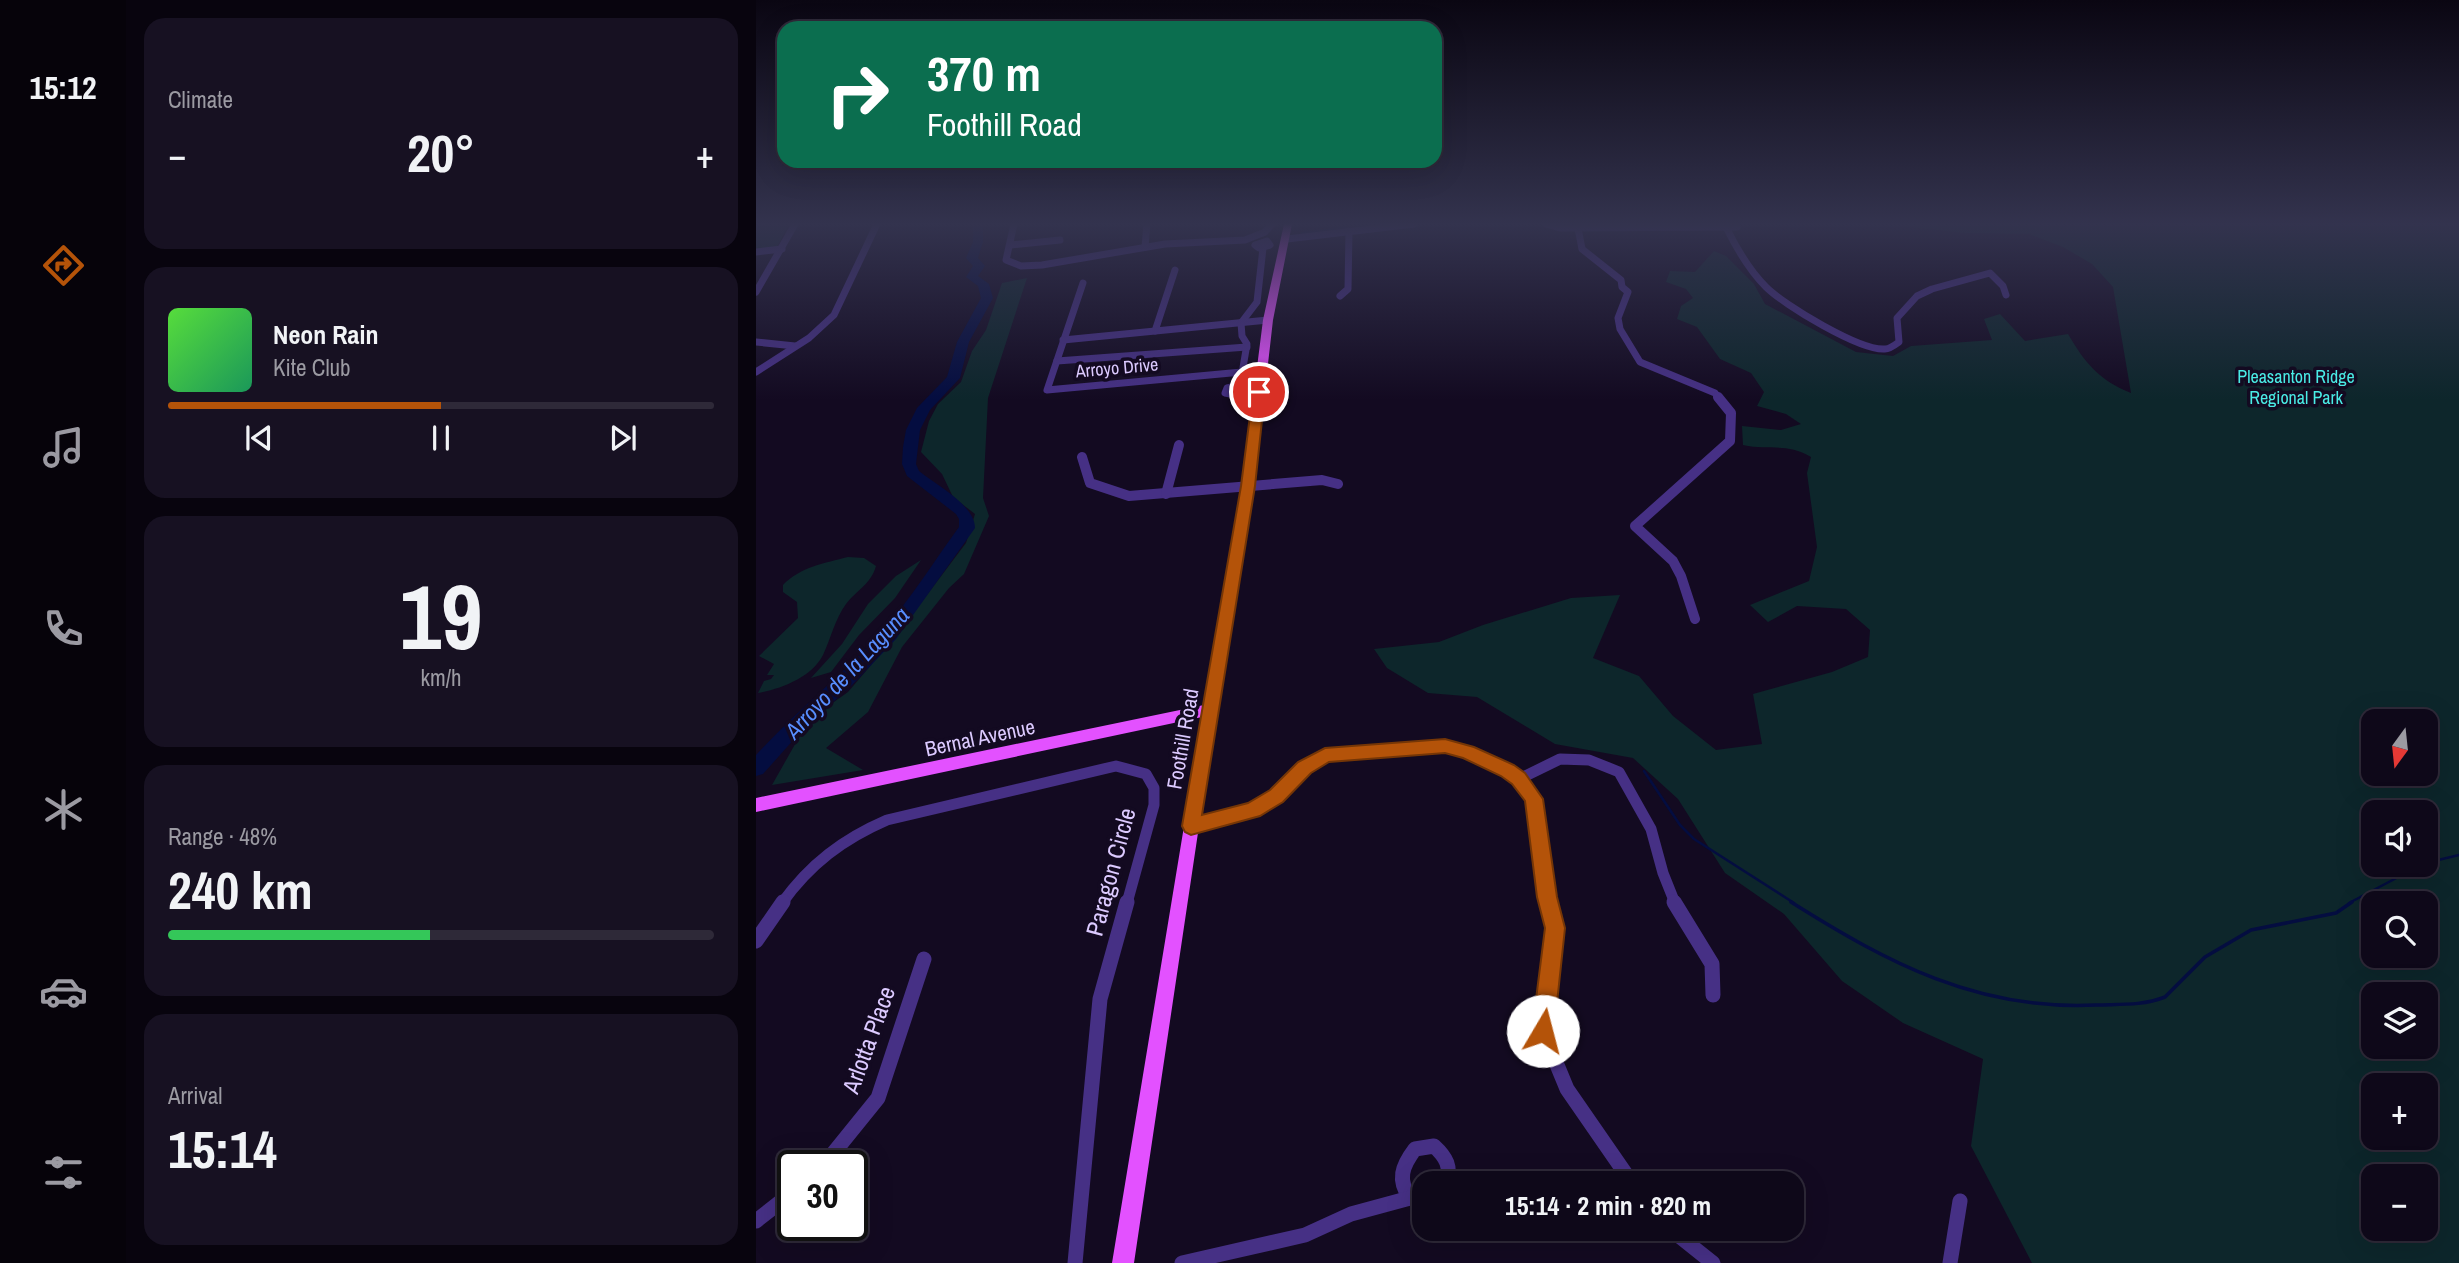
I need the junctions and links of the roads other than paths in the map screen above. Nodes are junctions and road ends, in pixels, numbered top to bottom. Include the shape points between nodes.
1 (850, 283) edge
2 (1083, 283) dead end
3 (1171, 283) edge
4 (1259, 283) edge
5 (1276, 283) edge
6 (1348, 283) edge
7 (1621, 283) edge
8 (1763, 283) edge
9 (1954, 283) edge
10 (2000, 283) edge
11 (2006, 295) dead end
12 (1340, 296) dead end
13 (1268, 320) junction
14 (1241, 323) junction
15 (1155, 331) junction
16 (1063, 340) junction
17 (756, 342) edge
18 (795, 346) junction
19 (1247, 347) junction
20 (1057, 361) junction
21 (756, 372) edge
22 (1242, 373) junction
23 (1240, 385) dead end
24 (1179, 445) dead end
25 (1082, 457) dead end
26 (1338, 484) dead end
27 (1248, 486) junction
28 (1166, 494) junction
29 (1695, 619) dead end
30 (1212, 709) junction
31 (1519, 779) junction
32 (763, 803) edge
33 (1191, 826) junction
34 (756, 941) edge
35 (924, 959) dead end
36 (1713, 995) dead end
37 (839, 1150) edge
38 (1449, 1171) edge
39 (1624, 1171) edge
40 (1412, 1195) edge
41 (1412, 1199) edge
42 (1960, 1201) dead end
43 (777, 1205) edge
44 (756, 1221) edge
45 (1685, 1241) edge
46 (1075, 1263) edge
47 (1123, 1263) edge
48 (1182, 1263) edge
49 (1713, 1263) edge
50 (1950, 1263) edge

1 - 18 street via 839,308 819,330
2 - 16 street, Arroyo Drive
3 - 15 street
4 - 14 street via 1257,302
5 - 13 main road, Foothill Road
6 - 12 street
7 - 29 street via 1628,292 1618,318 1620,329 1640,362 1715,393 1731,413 1730,441 1635,526 1662,548 1680,574
8 - 9 street via 1783,303 1867,347 1886,349 1899,342 1897,318 1917,296
10 - 11 street
13 - 14 street
13 - 27 main road, Foothill Road
14 - 15 street
14 - 19 street
15 - 16 street
16 - 20 street, Arroyo Drive
17 - 18 street
18 - 21 street
19 - 20 street
19 - 22 street
20 - 22 street, Arroyo Drive via 1048,390
22 - 23 street
24 - 28 street
25 - 28 street via 1090,483 1129,495
26 - 27 street via 1322,480
27 - 28 street
27 - 30 main road, Foothill Road
30 - 32 main road, Bernal Avenue
30 - 33 main road, Foothill Road
31 - 33 street via 1497,765 1445,746 1325,755 1253,810
31 - 36 street via 1560,759 1589,760 1619,772 1651,829 1678,908 1712,964
31 - 39 street via 1534,799 1555,928 1543,1031 1567,1089
33 - 47 main road, Foothill Road
34 - 46 street, Paragon Circle via 804,872 868,827 1095,769 1116,766 1146,774 1154,788 1154,805 1100,999
35 - 37 street, Arlotta Place via 878,1098
38 - 40 street via 1447,1159 1434,1146 1419,1147 1401,1166 1401,1187
41 - 48 street via 1351,1214 1305,1236
42 - 50 street
43 - 44 street
45 - 49 street

